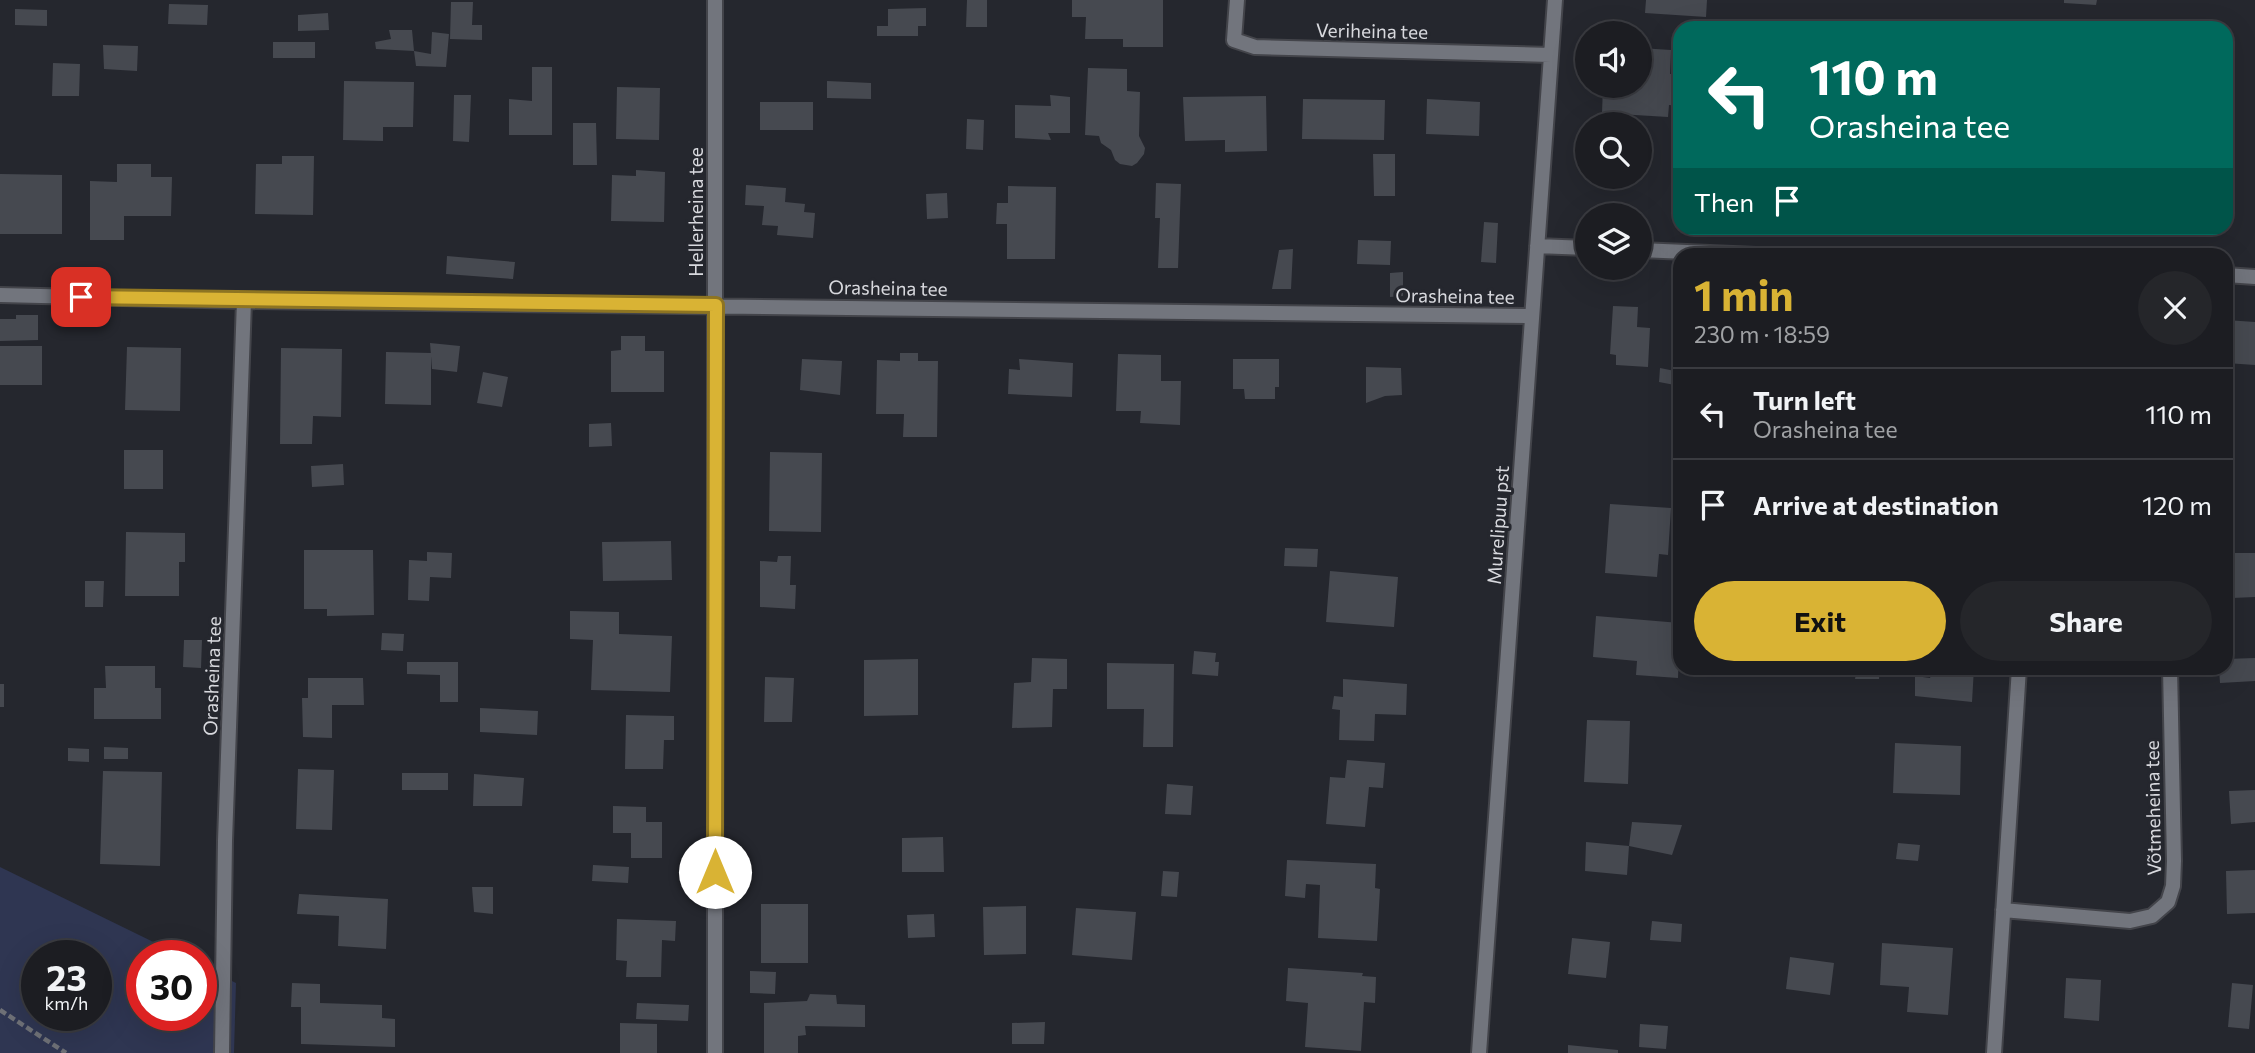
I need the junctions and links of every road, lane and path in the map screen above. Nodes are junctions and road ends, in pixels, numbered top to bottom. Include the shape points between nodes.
1 (715, 0) edge
2 (1237, 0) edge
3 (1555, 0) edge
4 (1551, 55) junction
5 (1537, 246) junction
6 (1575, 248) edge
7 (1652, 251) edge
8 (1673, 251) edge
9 (2233, 275) edge
10 (2255, 277) edge
11 (0, 295) edge
12 (244, 301) junction
13 (716, 305) junction
14 (1532, 316) junction
15 (2019, 675) edge
16 (2169, 675) edge
17 (2003, 910) junction
18 (0, 1010) edge
19 (66, 1053) edge
20 (222, 1053) edge
21 (715, 1053) edge
22 (1479, 1053) edge
23 (1994, 1053) edge

1 - 13 street, Hellerheina tee
2 - 4 street, Veriheina tee via 1234,40 1255,47
3 - 4 street, Murelipuu pst
4 - 5 street, Murelipuu pst
5 - 6 street
5 - 14 street, Murelipuu pst
7 - 8 street
9 - 10 street
11 - 12 street, Orasheina tee
12 - 13 street, Orasheina tee
12 - 20 street, Orasheina tee via 225,827
13 - 14 street, Orasheina tee
13 - 21 street, Hellerheina tee
14 - 22 street, Murelipuu pst
15 - 17 street
16 - 17 street, Võtmeheina tee via 2174,861 2168,902 2152,916 2130,921
17 - 23 street
18 - 19 path

